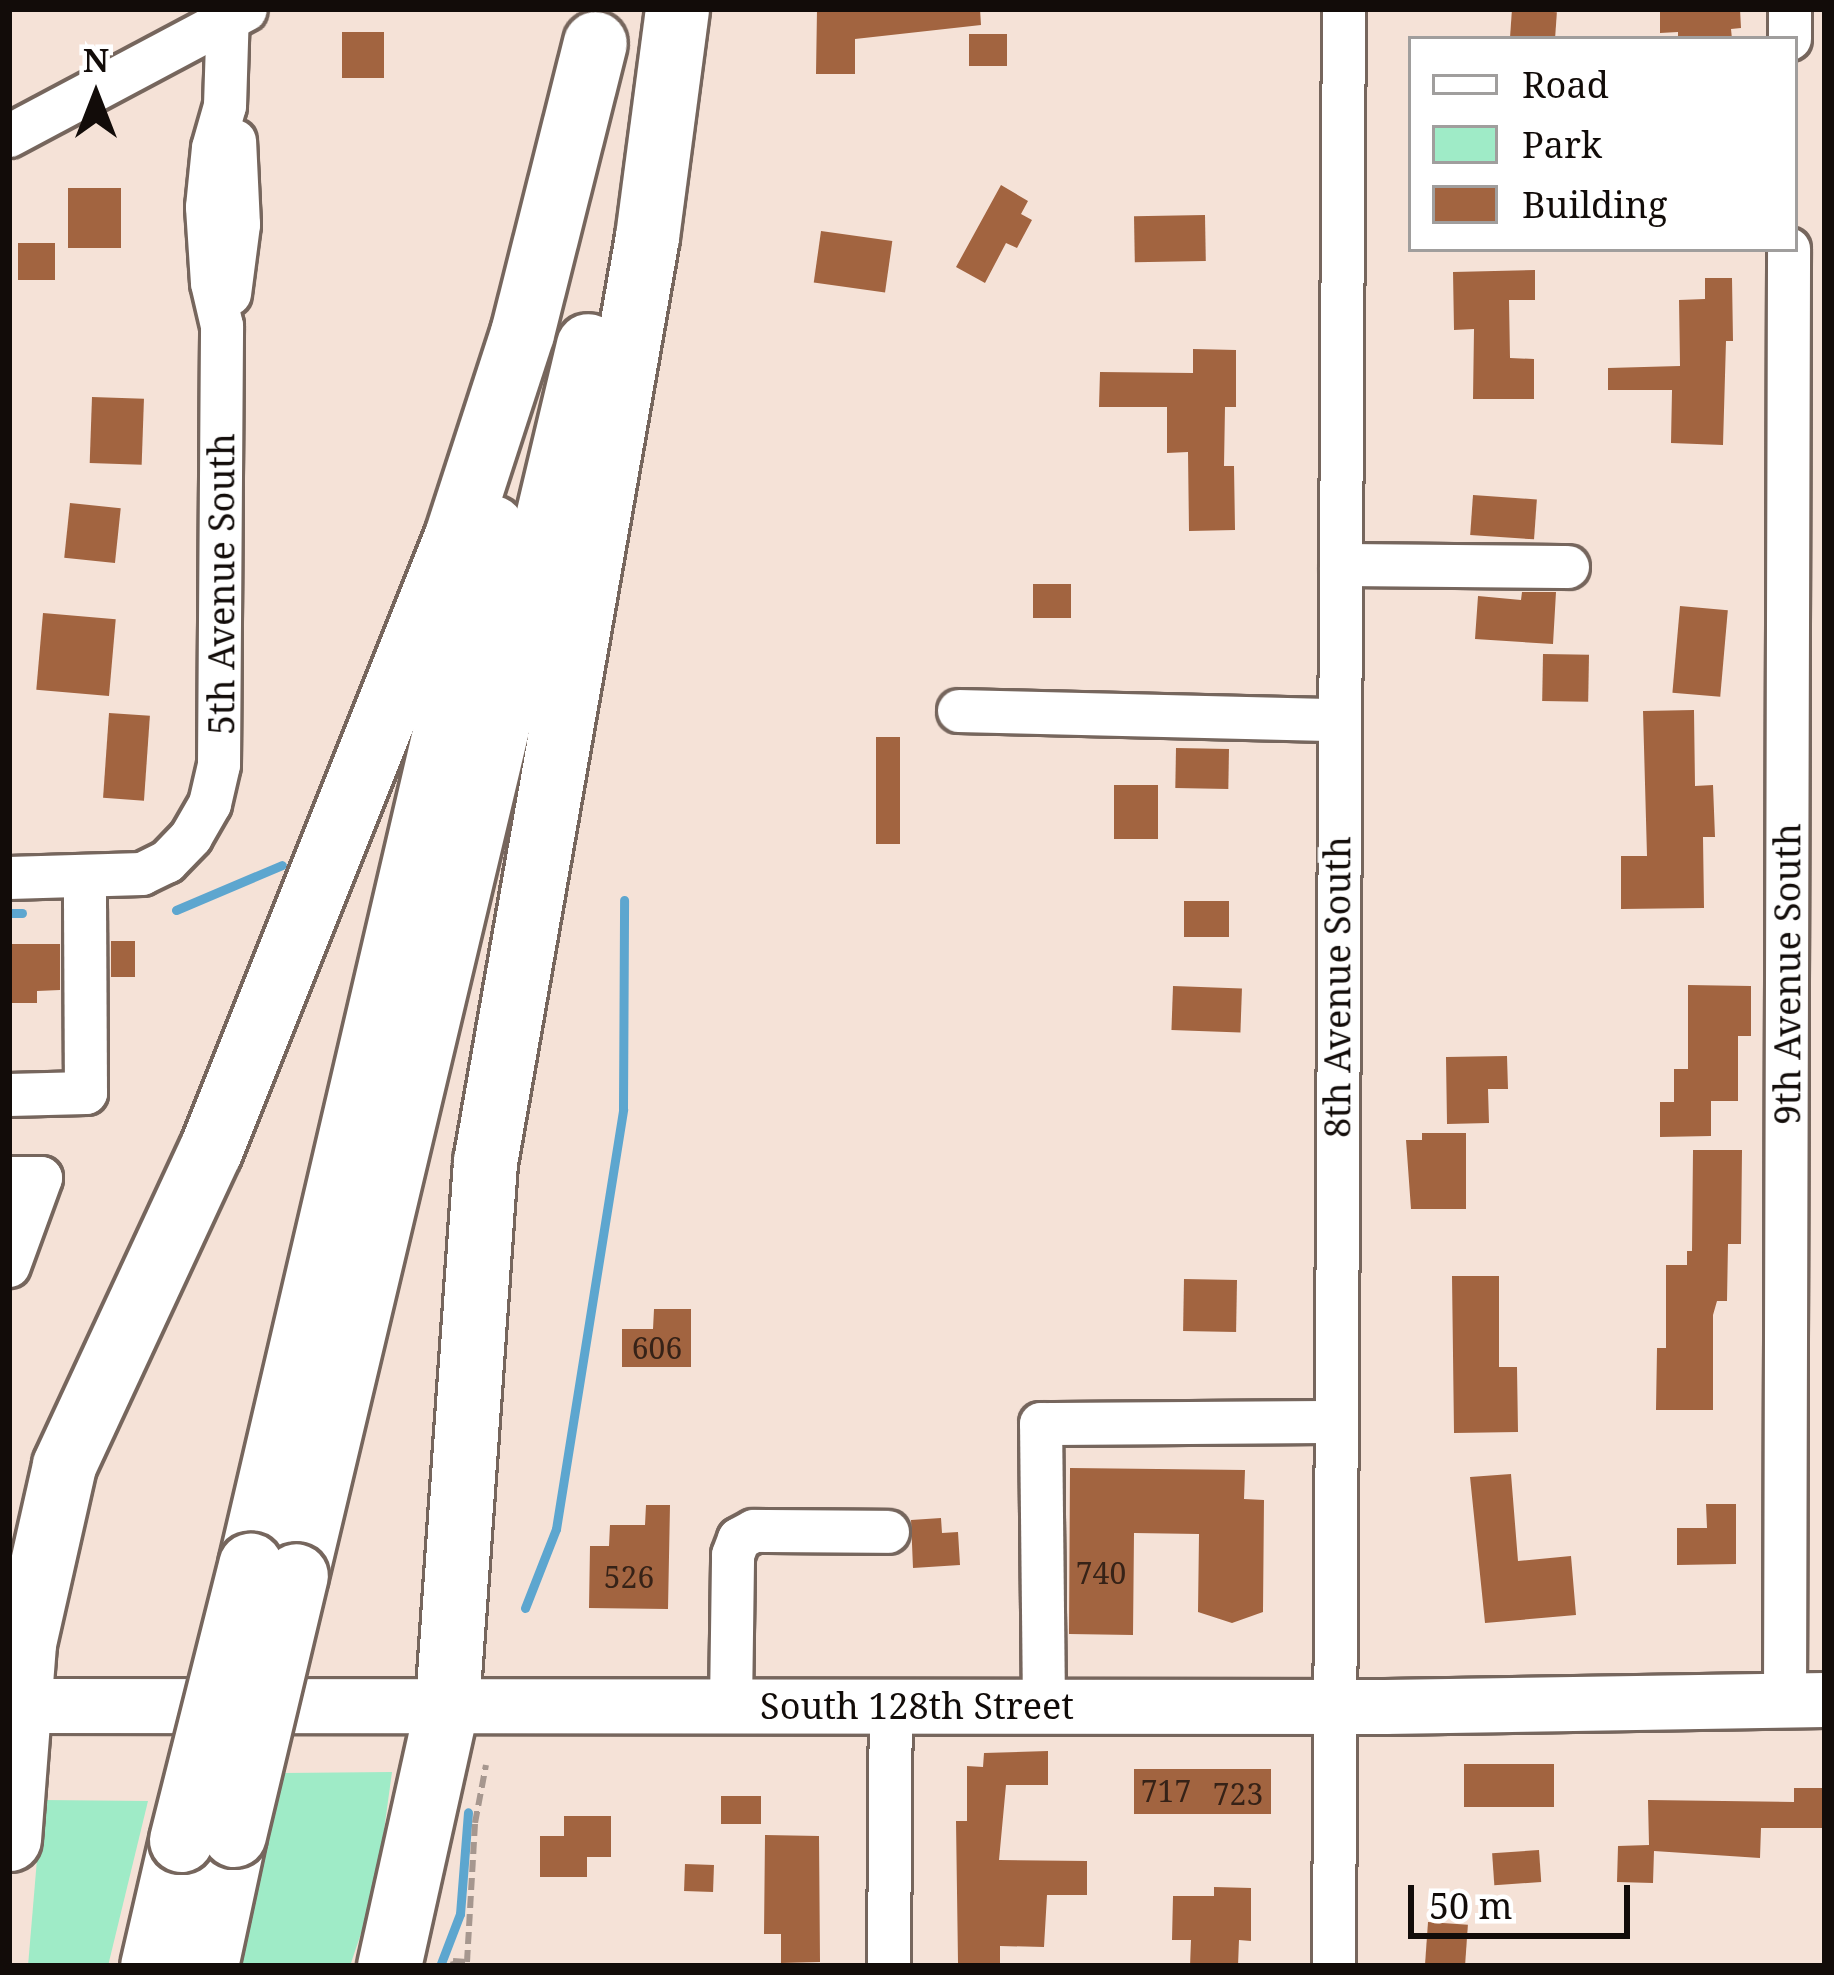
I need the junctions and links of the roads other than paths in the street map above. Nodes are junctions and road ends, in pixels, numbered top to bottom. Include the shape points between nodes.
1 (667, 9) edge
2 (677, 9) edge
3 (1344, 9) edge
4 (234, 12) edge
5 (599, 26) edge
6 (9, 136) edge
7 (1790, 252) edge
8 (1341, 566) junction
9 (1568, 567) dead end
10 (959, 711) dead end
11 (1338, 720) junction
12 (9, 878) edge
13 (85, 878) junction
14 (9, 1094) edge
15 (9, 1178) edge
16 (9, 1266) edge
17 (1336, 1422) junction
18 (888, 1532) dead end
19 (273, 1570) junction
20 (1805, 1700) edge
21 (447, 1705) junction
22 (731, 1705) junction
23 (14, 1706) edge
24 (891, 1706) junction
25 (1044, 1706) junction
26 (1336, 1707) junction
27 (208, 1838) junction
28 (9, 1839) edge
29 (152, 1966) edge
30 (206, 1966) edge
31 (389, 1966) edge
32 (889, 1966) edge
33 (1334, 1966) edge

1 - 19 highway
2 - 21 highway via 647,237 485,1162
3 - 8 street, 8th Avenue South
4 - 6 street
4 - 13 street, 5th Avenue South via 207,207 222,326 219,765 210,804 167,862 142,874
5 - 19 highway
5 - 23 highway via 522,333 456,536 210,1151 64,1465
7 - 20 street, 9th Avenue South
8 - 9 street
8 - 11 street, 8th Avenue South
10 - 11 street
11 - 17 street, 8th Avenue South
12 - 13 street
13 - 14 street via 86,1093
15 - 16 street via 41,1178
17 - 25 street via 1041,1424
17 - 26 street, 8th Avenue South
18 - 22 street via 754,1531 740,1539 733,1555
19 - 27 highway, bridge
20 - 26 main road, South 128th Street
21 - 22 main road, South 128th Street
21 - 23 main road, South 128th Street
21 - 31 highway
22 - 24 main road, South 128th Street
23 - 28 highway
24 - 25 main road, South 128th Street
24 - 32 street
25 - 26 main road, South 128th Street
26 - 33 street, 8th Avenue South
27 - 29 highway
27 - 30 highway

